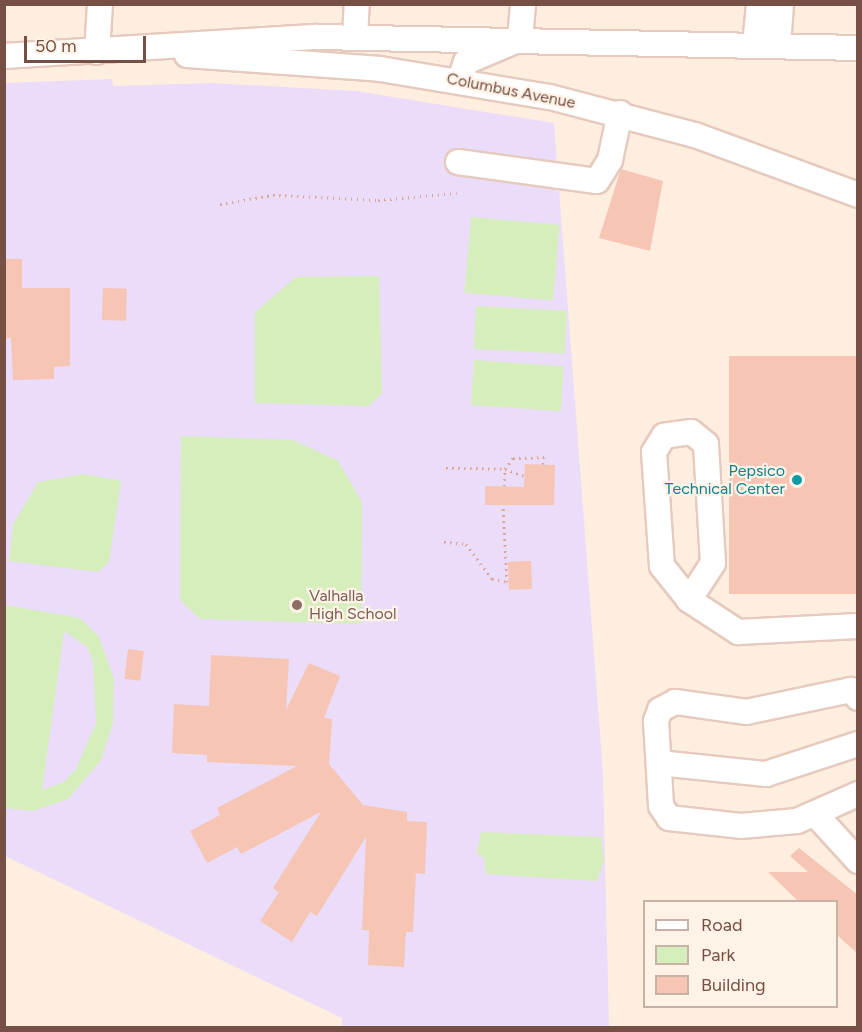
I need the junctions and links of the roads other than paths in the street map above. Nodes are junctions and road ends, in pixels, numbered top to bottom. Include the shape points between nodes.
1 (99, 4) edge
2 (357, 4) edge
3 (524, 4) edge
4 (759, 4) edge
5 (781, 4) edge
6 (355, 37) junction
7 (520, 39) junction
8 (767, 45) junction
9 (858, 48) edge
10 (152, 50) junction
11 (97, 52) junction
12 (4, 56) edge
13 (460, 80) junction
14 (620, 113) junction
15 (458, 162) dead end
16 (858, 195) edge
17 (689, 600) junction
18 (858, 626) edge
19 (856, 692) edge
20 (858, 744) edge
21 (659, 763) junction
22 (858, 794) edge
23 (815, 814) junction
24 (858, 861) edge

1 - 11 street
2 - 6 street
3 - 7 street
4 - 8 street
5 - 8 street
6 - 7 street, Columbus Avenue
6 - 10 street, Columbus Avenue via 247,39
7 - 8 street, Columbus Avenue
7 - 13 street via 466,62
8 - 9 street, Columbus Avenue
10 - 11 street, Columbus Avenue
10 - 13 street, Columbus Avenue
11 - 12 street, Columbus Avenue
13 - 14 street, Columbus Avenue
14 - 15 street via 610,160 597,181
14 - 16 street, Columbus Avenue via 752,154
17 - 17 street via 713,563 706,444 691,432 663,436 654,452 662,566
17 - 18 street via 738,632
19 - 21 street via 747,712 665,704 656,721
20 - 21 street via 766,774
21 - 23 street via 662,806 669,818 741,826
22 - 23 street
23 - 24 street

